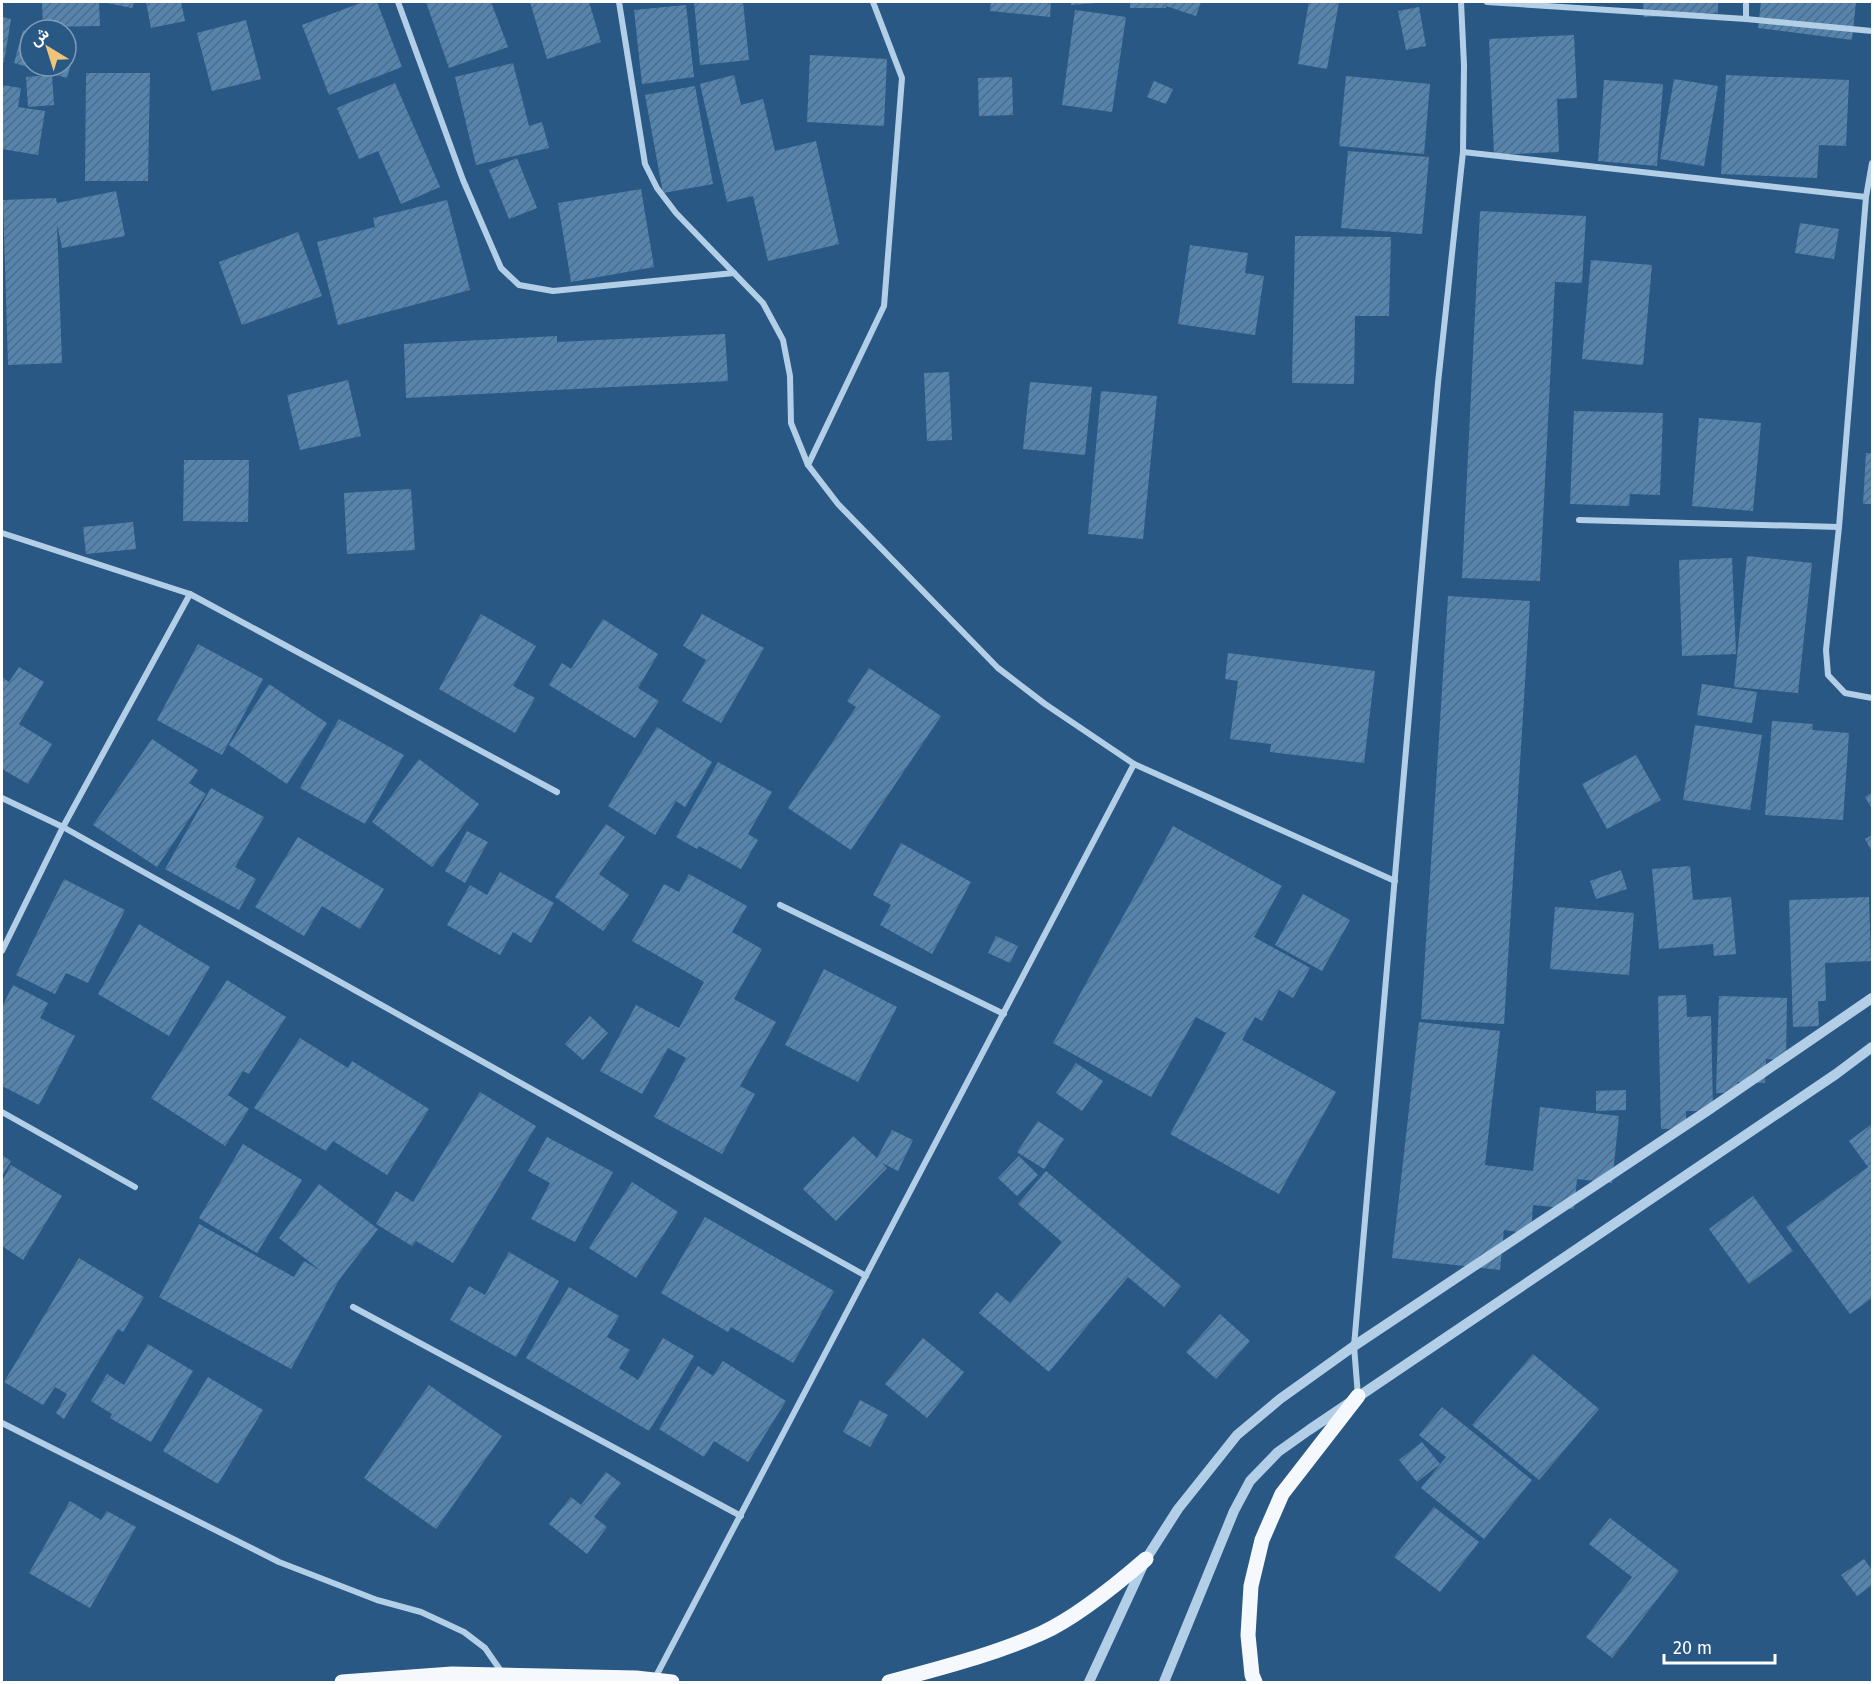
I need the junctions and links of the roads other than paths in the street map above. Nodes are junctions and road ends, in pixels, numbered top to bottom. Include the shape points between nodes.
1 (398, 2) edge
2 (619, 2) edge
3 (873, 2) edge
4 (1461, 2) edge
5 (1487, 2) edge
6 (1746, 2) edge
7 (1746, 19) junction
8 (1872, 31) edge
9 (1463, 152) junction
10 (1872, 164) edge
11 (1866, 197) junction
12 (734, 273) junction
13 (808, 465) junction
14 (1579, 520) dead end
15 (1839, 527) junction
16 (2, 533) edge
17 (189, 594) junction
18 (1872, 698) edge
19 (1134, 764) junction
20 (557, 792) dead end
21 (2, 798) edge
22 (63, 827) junction
23 (1395, 881) junction
24 (780, 905) dead end
25 (2, 951) edge
26 (1872, 998) edge
27 (1004, 1014) junction
28 (1872, 1047) edge
29 (2, 1112) edge
30 (135, 1187) dead end
31 (866, 1276) junction
32 (353, 1307) dead end
33 (1354, 1346) junction
34 (1358, 1396) junction
35 (2, 1423) edge
36 (741, 1516) junction
37 (1146, 1559) junction
38 (503, 1675) junction
39 (654, 1680) junction
40 (342, 1683) edge
41 (672, 1683) edge
42 (890, 1683) edge
43 (1089, 1683) edge
44 (1164, 1683) edge
45 (1255, 1683) edge

1 - 12 street via 468,191 501,268 519,285 553,291
2 - 12 street via 645,164 676,213
3 - 13 street via 902,78 884,306
4 - 9 street
5 - 7 street
6 - 7 street
7 - 8 street
9 - 11 street
9 - 23 street via 1438,383
10 - 11 street
11 - 15 street
12 - 13 street via 763,303 783,340 790,376 791,423
13 - 19 street via 838,504 998,668
14 - 15 street
15 - 18 street via 1828,675 1845,693
16 - 17 street
17 - 20 street
17 - 22 street
19 - 23 street
19 - 27 street
21 - 22 street
22 - 25 street
22 - 31 street
23 - 33 street
24 - 27 street
26 - 33 street
27 - 31 street
28 - 34 street
29 - 30 street
31 - 36 street
32 - 36 street
33 - 34 street
33 - 37 street via 1237,1435 1178,1509
34 - 44 street via 1278,1452 1250,1482 1234,1511
34 - 45 main road via 1282,1494 1262,1540 1251,1586 1248,1635
35 - 38 street via 279,1562 377,1600 421,1612 464,1632 486,1648
36 - 39 street
37 - 42 main road via 1085,1607 1043,1632
37 - 43 street
38 - 39 main road
38 - 40 main road via 452,1674
39 - 41 main road

